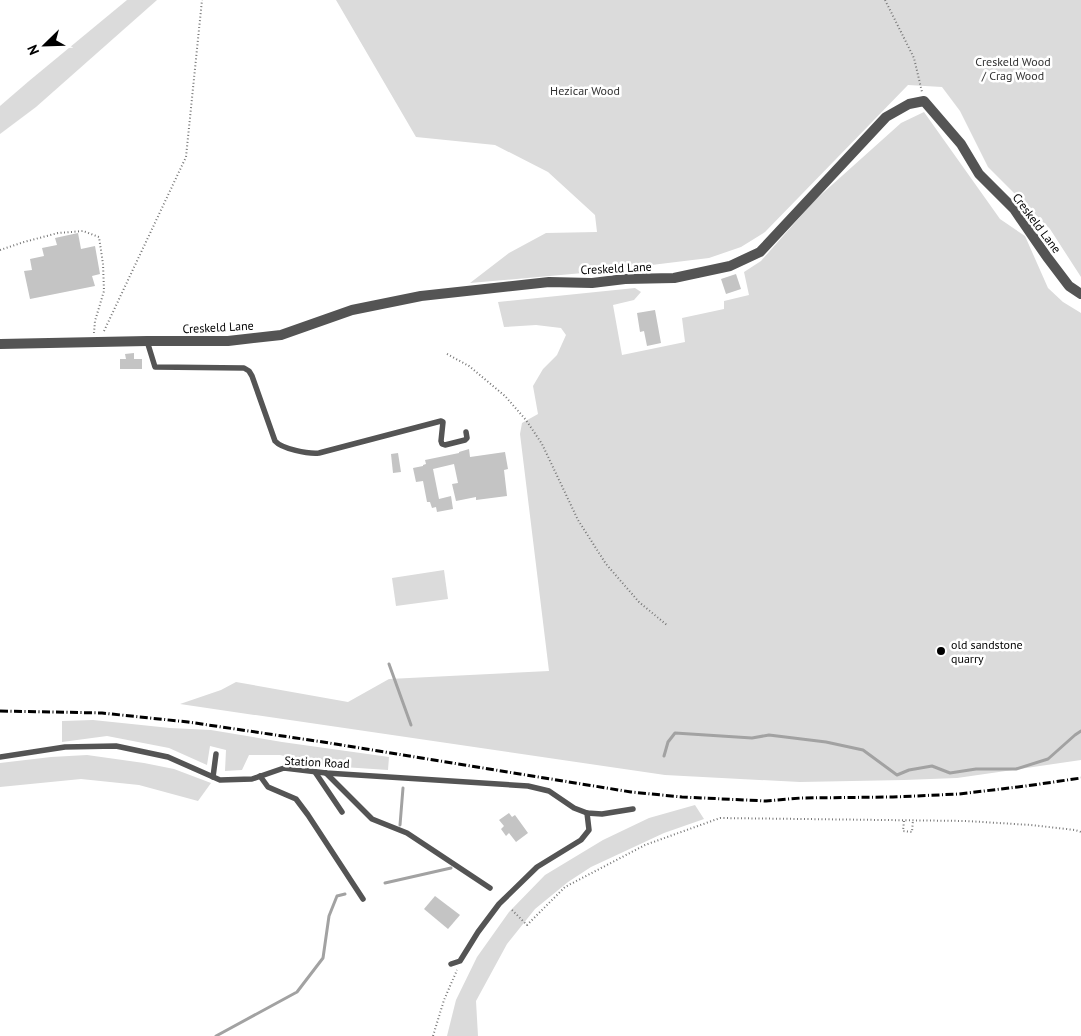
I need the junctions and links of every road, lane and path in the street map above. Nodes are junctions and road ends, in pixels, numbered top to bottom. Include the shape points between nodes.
1 (202, 0) edge
2 (885, 0) edge
3 (924, 101) junction
4 (0, 250) edge
5 (1081, 294) edge
6 (146, 341) junction
7 (96, 342) junction
8 (0, 344) edge
9 (447, 354) dead end
10 (466, 432) dead end
11 (668, 626) dead end
12 (216, 754) dead end
13 (0, 758) edge
14 (315, 772) junction
15 (326, 773) junction
16 (260, 776) junction
17 (213, 777) junction
18 (633, 809) dead end
19 (342, 812) dead end
20 (587, 813) junction
21 (904, 820) junction
22 (913, 820) junction
23 (1081, 832) edge
24 (490, 888) dead end
25 (363, 899) dead end
26 (512, 910) dead end
27 (460, 961) junction
28 (451, 964) dead end
29 (433, 1036) edge

1 - 7 path via 186,157
2 - 3 path via 914,58
3 - 5 street, Creskeld Lane via 961,144 979,174 1014,209 1069,286
3 - 6 street, Creskeld Lane via 909,104 886,118 760,252 730,266 674,278 549,282 421,296 352,310 281,335 228,341
4 - 7 path via 58,233 84,231 99,238 104,291 95,321
6 - 7 street, Creskeld Lane
6 - 10 lane via 155,367 244,368 248,371 275,441 283,447 319,453 442,420 442,444 465,440
7 - 8 street, Creskeld Lane
9 - 11 path via 475,371 526,420 542,444 578,520 606,564 638,602
12 - 17 lane
13 - 17 lane, Station Road via 65,747 116,746 168,757
14 - 15 lane, Station Road
14 - 16 lane, Station Road via 284,768
14 - 19 lane
15 - 20 lane, Station Road via 528,786 549,791
15 - 24 lane via 372,819 408,834
16 - 17 lane, Station Road via 220,780
16 - 25 lane via 268,787 296,799
18 - 20 lane, Station Road
20 - 27 lane via 588,830 581,840 538,867 499,904
21 - 22 path
21 - 22 path via 903,831 912,832
21 - 26 path via 720,818 645,845 565,887 527,925
22 - 23 path via 1031,825
27 - 28 lane
27 - 29 path

